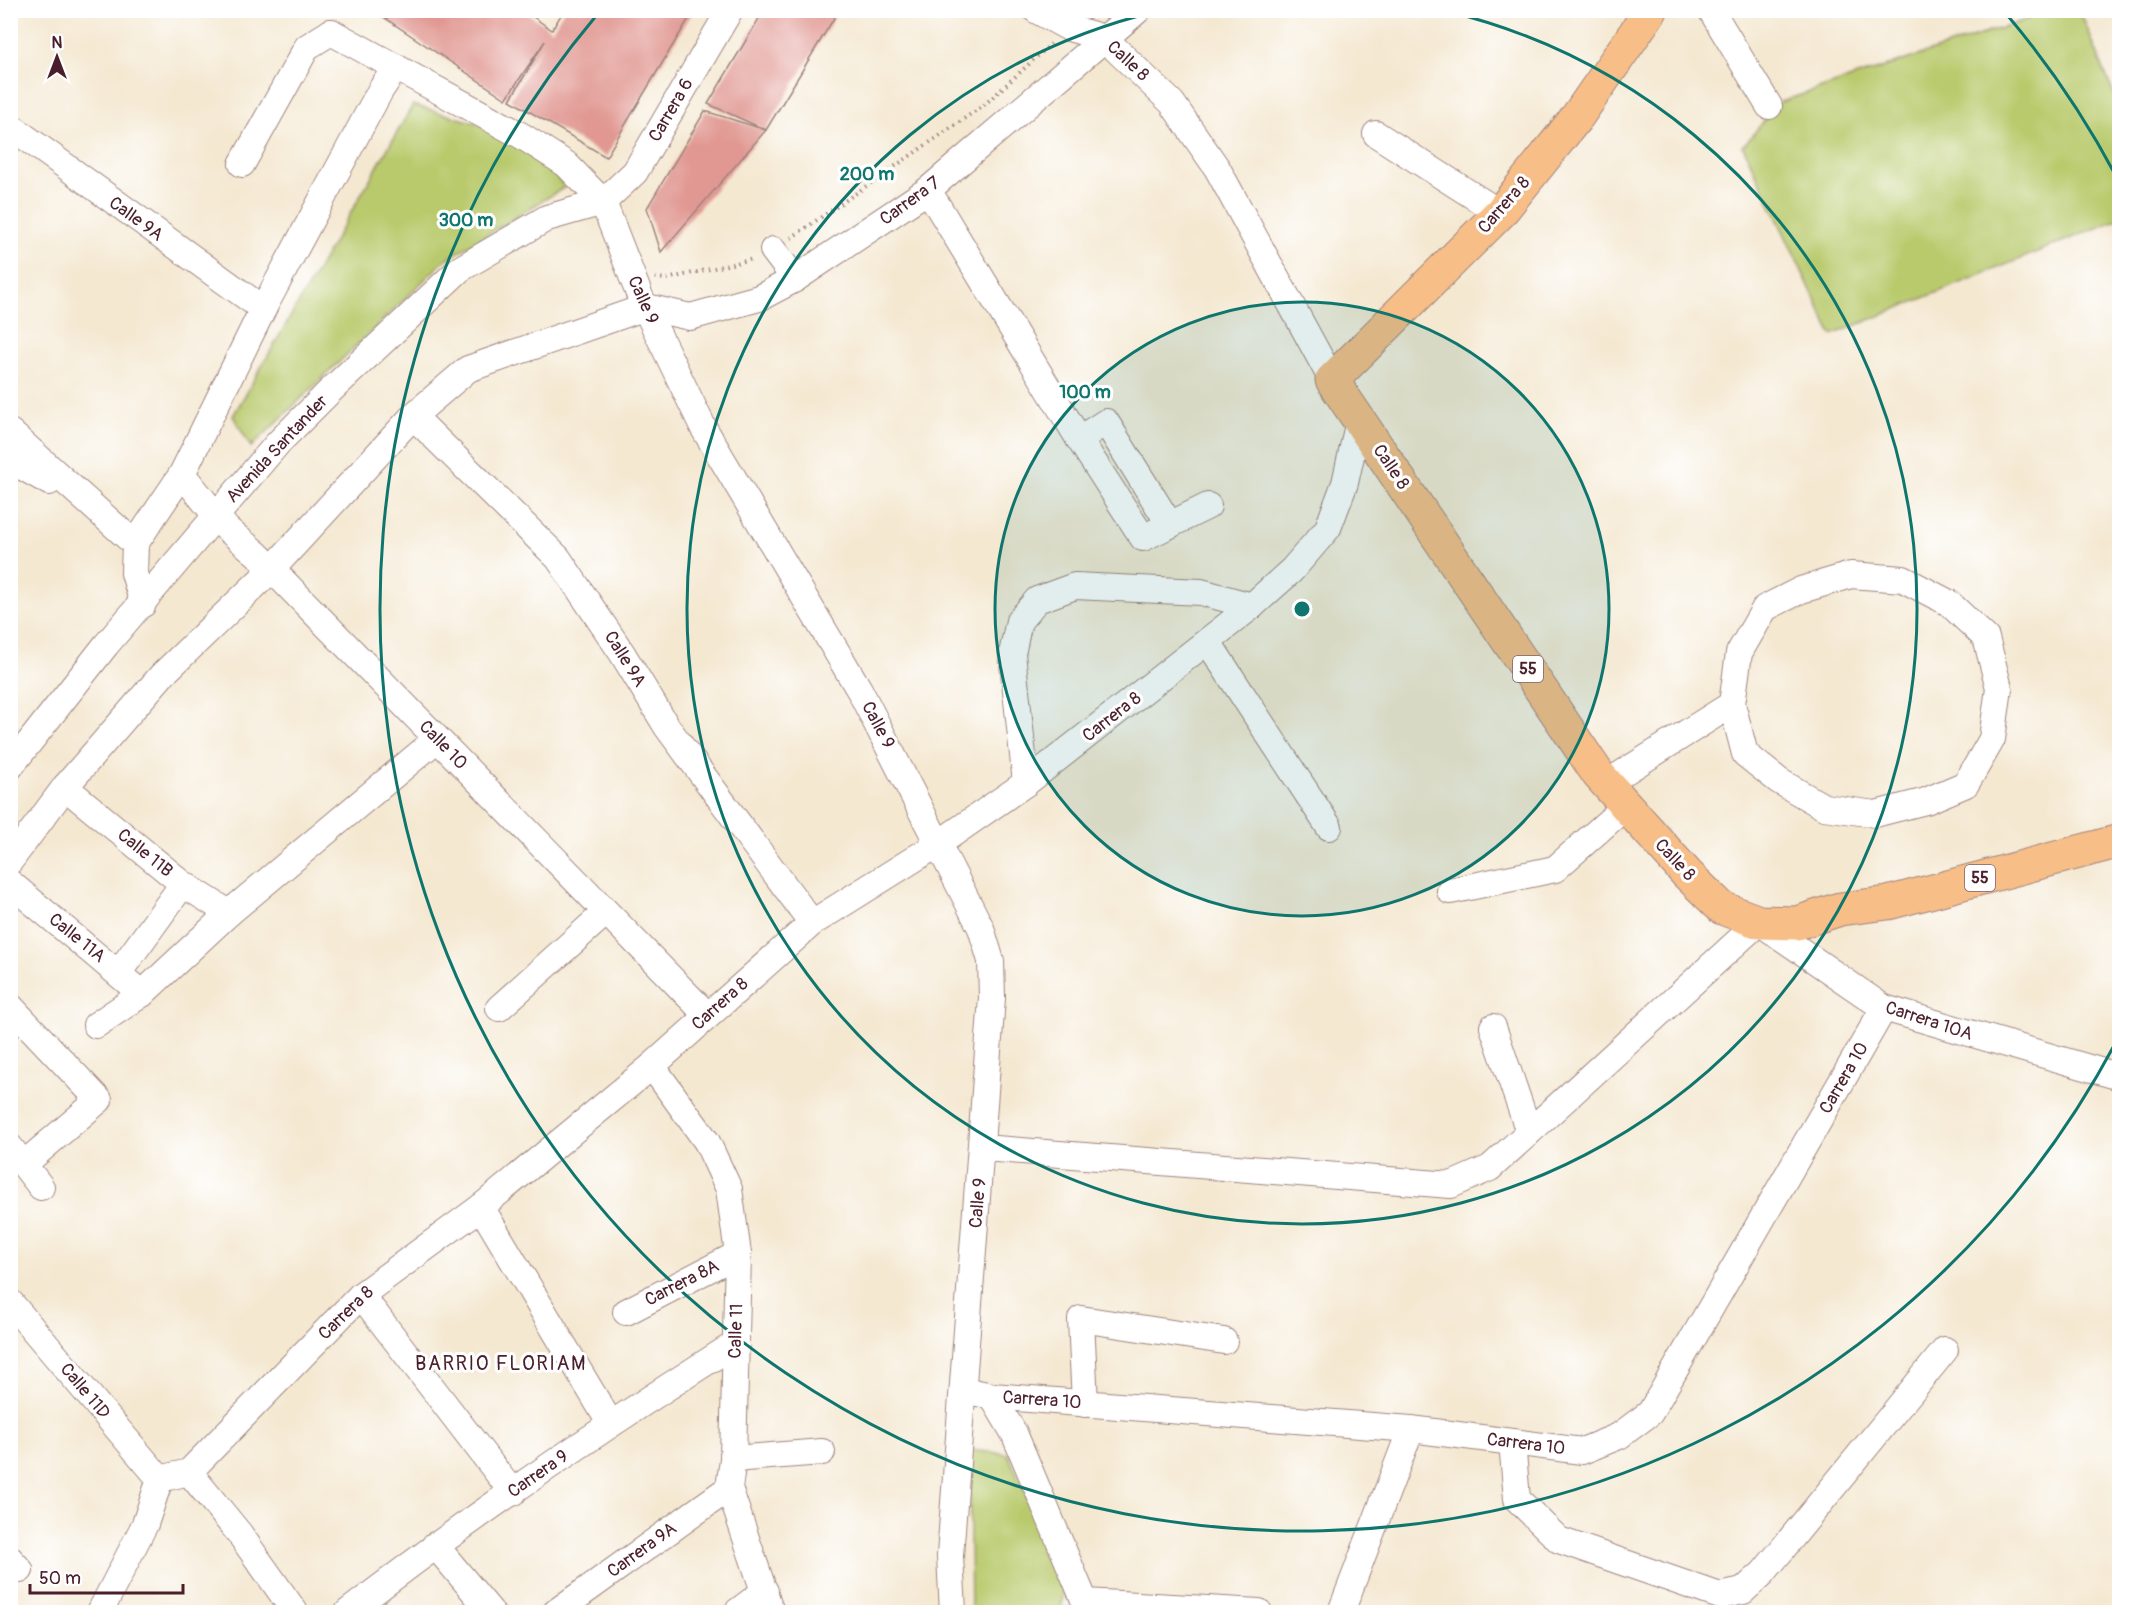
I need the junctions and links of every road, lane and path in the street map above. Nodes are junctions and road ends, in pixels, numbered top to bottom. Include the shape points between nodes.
1 (730, 10) edge
2 (1138, 10) edge
3 (1651, 10) edge
4 (1711, 10) edge
5 (328, 21) edge
6 (1067, 24) edge
7 (396, 67) junction
8 (1769, 106) dead end
9 (10, 126) edge
10 (1376, 134) dead end
11 (242, 164) dead end
12 (928, 190) junction
13 (603, 202) junction
14 (1500, 213) junction
15 (784, 266) junction
16 (639, 291) junction
17 (263, 309) junction
18 (1332, 380) junction
19 (413, 416) junction
20 (1359, 420) junction
21 (10, 432) edge
22 (10, 460) edge
23 (182, 474) junction
24 (1208, 506) dead end
25 (92, 507) junction
26 (222, 522) junction
27 (135, 544) junction
28 (264, 561) junction
29 (143, 604) junction
30 (1252, 606) junction
31 (1208, 642) junction
32 (1732, 704) junction
33 (437, 739) junction
34 (10, 767) edge
35 (1026, 783) junction
36 (65, 787) junction
37 (1616, 795) junction
38 (2120, 819) edge
39 (1329, 827) dead end
40 (2120, 841) edge
41 (938, 844) junction
42 (10, 861) edge
43 (10, 883) edge
44 (183, 884) junction
45 (1450, 891) dead end
46 (1840, 909) junction
47 (606, 912) junction
48 (229, 913) junction
49 (1759, 922) junction
50 (812, 923) junction
51 (119, 972) junction
52 (142, 994) junction
53 (10, 1006) edge
54 (499, 1008) dead end
55 (1884, 1008) junction
56 (707, 1015) junction
57 (96, 1026) dead end
58 (1493, 1026) dead end
59 (652, 1066) junction
60 (2120, 1077) edge
61 (1528, 1132) junction
62 (982, 1148) junction
63 (17, 1156) edge
64 (41, 1187) dead end
65 (481, 1207) junction
66 (738, 1254) junction
67 (361, 1295) junction
68 (13, 1310) edge
69 (626, 1312) dead end
70 (1224, 1341) dead end
71 (735, 1344) junction
72 (1945, 1350) dead end
73 (963, 1390) junction
74 (992, 1396) junction
75 (1085, 1404) junction
76 (610, 1423) junction
77 (1411, 1429) junction
78 (1512, 1442) junction
79 (822, 1452) dead end
80 (733, 1459) junction
81 (189, 1472) junction
82 (160, 1479) junction
83 (729, 1488) junction
84 (513, 1492) junction
85 (435, 1545) junction
86 (768, 1602) edge
87 (1080, 1609) edge
88 (953, 1611) edge
89 (100, 1612) edge
90 (295, 1612) edge
91 (348, 1612) edge
92 (491, 1612) edge
93 (556, 1612) edge
94 (737, 1612) edge
95 (1259, 1612) edge
96 (1341, 1612) edge

1 - 13 street, Carrera 6 via 635,172
2 - 6 street, Carrera 7
3 - 14 highway, Carrera 8 via 1577,117
4 - 8 street
5 - 7 street, Calle 9
5 - 11 street via 307,47
6 - 12 street, Carrera 7
6 - 15 path via 984,105
6 - 18 street, Calle 8 via 1172,103 1217,168
7 - 13 street, Calle 9 via 566,164
7 - 17 street
9 - 17 street, Calle 9A
10 - 14 street
12 - 15 street, Carrera 7
12 - 24 street via 1143,538
13 - 16 street, Calle 9
13 - 26 street, Avenida Santander via 547,219 460,269 278,443
14 - 18 highway, Carrera 8
15 - 16 path via 757,258 667,279
15 - 16 street, Carrera 7 via 759,298 690,317
16 - 19 street via 468,369
16 - 41 street, Calle 9 via 703,427 860,691
17 - 23 street
18 - 20 highway, Calle 8 / 55
19 - 28 street
19 - 50 street, Calle 9A via 558,558 667,727
20 - 30 street, Carrera 8 via 1345,483 1328,528 1292,570
20 - 37 highway, Calle 8 / 55
21 - 25 street
22 - 25 street
23 - 26 street, Calle 10
23 - 27 street
25 - 27 street
26 - 28 street, Calle 10
26 - 29 street, Avenida Santander
27 - 29 street via 134,573
28 - 33 street, Calle 10
28 - 36 street
29 - 34 street, Avenida Santander
30 - 31 street, Carrera 8
30 - 35 street via 1201,592 1075,586 1037,600 1018,621 1012,654
31 - 35 street, Carrera 8
31 - 39 street
32 - 32 street via 1739,653 1766,608 1801,590 1851,575 1903,579 1949,603 1986,638 1999,688 1992,739 1966,784 1926,801 1875,814 1824,807 1779,781 1745,754
32 - 37 street
33 - 47 street, Calle 10
33 - 48 street
35 - 41 street, Carrera 8
36 - 42 street
36 - 44 street, Calle 11B
37 - 45 street via 1555,869
37 - 49 highway, Calle 8 / 55 via 1722,908
38 - 46 highway, 55 via 1880,883
40 - 46 highway, 55 via 1888,903
41 - 50 street, Carrera 8
41 - 62 street, Calle 9 via 981,928 991,961
43 - 51 street, Calle 11A
44 - 48 street, Calle 11B
44 - 51 street
46 - 49 highway, 55 via 1797,923
47 - 54 street
47 - 56 street, Calle 10
48 - 52 street
49 - 55 street, Carrera 10A
49 - 61 street
50 - 56 street, Carrera 8
51 - 52 street, Calle 11A
52 - 57 street
53 - 63 street via 99,1100
55 - 60 street, Carrera 10A
55 - 78 street, Carrera 10 via 1650,1413 1619,1437 1581,1451
56 - 59 street, Carrera 8
58 - 61 street
59 - 65 street, Carrera 8
59 - 66 street, Calle 11 via 707,1142 725,1180
61 - 62 street via 1490,1168 1450,1185
62 - 73 street, Calle 9
63 - 64 street
65 - 67 street, Carrera 8
65 - 76 street
66 - 69 street, Carrera 8A
66 - 71 street, Calle 11
67 - 81 street, Carrera 8
67 - 84 street
68 - 82 street, Calle 11D
70 - 75 street via 1081,1319
71 - 76 street, Carrera 9
71 - 80 street, Calle 11
72 - 78 street via 1763,1573 1743,1591 1720,1596 1559,1540 1517,1499
73 - 74 street, Carrera 10
73 - 88 street, Calle 9 via 950,1556
74 - 75 street, Carrera 10
74 - 87 street via 1014,1433
75 - 77 street, Carrera 10
76 - 84 street, Carrera 9
77 - 78 street, Carrera 10
77 - 96 street
79 - 80 street
80 - 83 street, Calle 11
81 - 82 street
81 - 90 street via 239,1533
82 - 89 street via 145,1524
83 - 86 street, Calle 11
83 - 93 street, Carrera 9A
84 - 85 street, Carrera 9
85 - 91 street, Carrera 9
85 - 92 street
86 - 94 street
87 - 88 path
87 - 95 street

